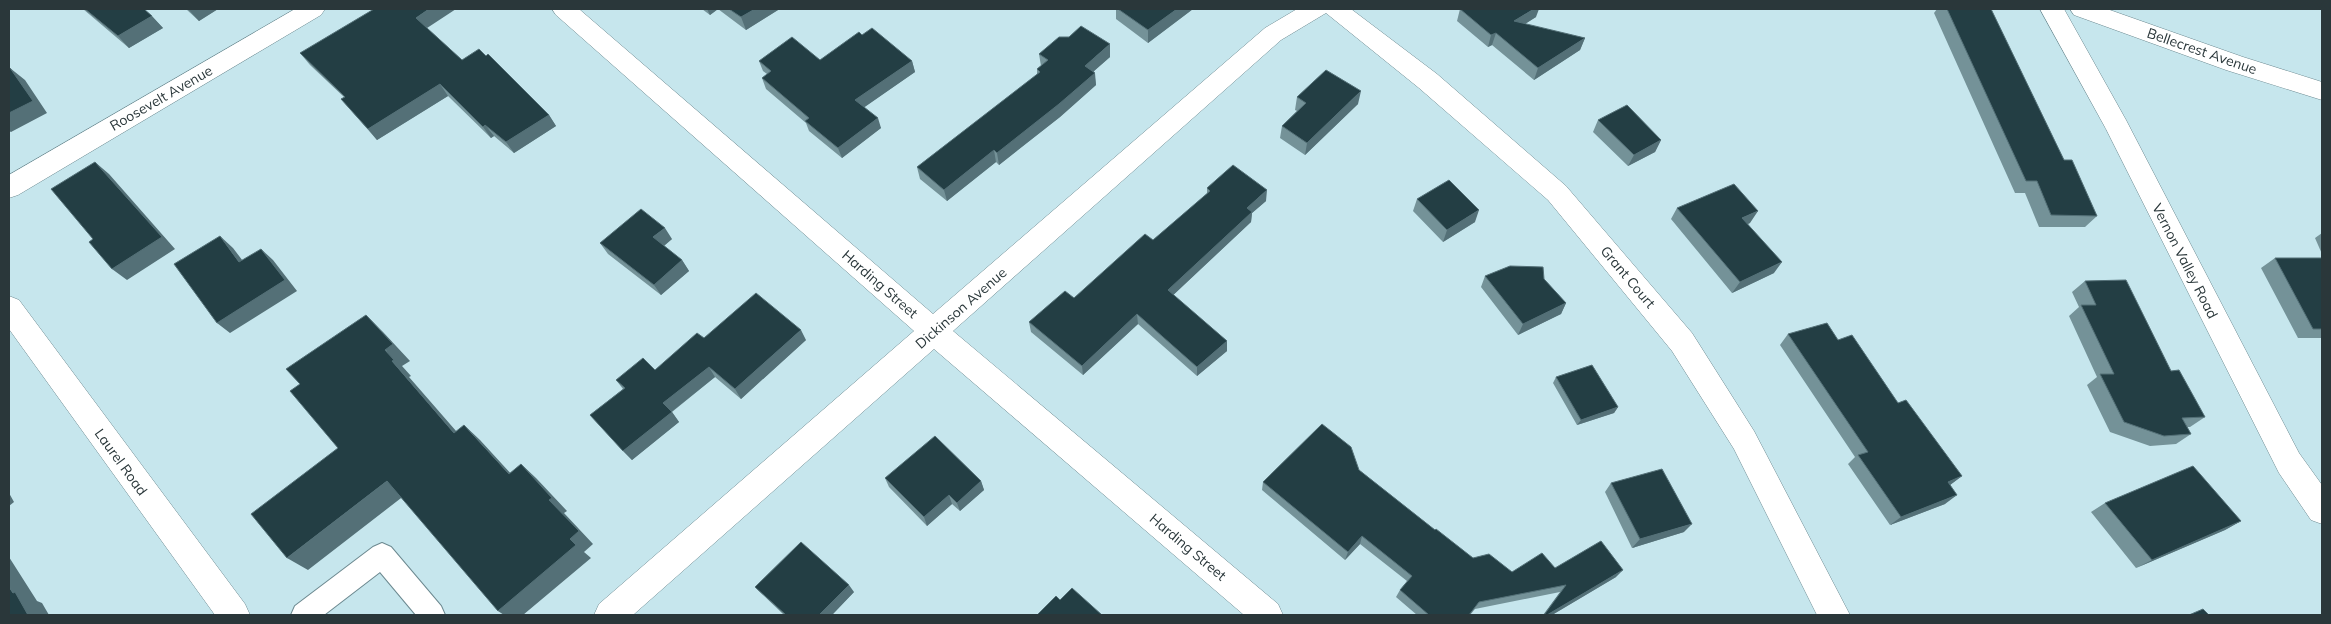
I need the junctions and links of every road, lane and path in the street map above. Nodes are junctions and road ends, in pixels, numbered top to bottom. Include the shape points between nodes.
1 (313, 9) edge
2 (564, 9) edge
3 (1316, 9) edge
4 (1335, 9) edge
5 (2052, 9) edge
6 (2082, 9) edge
7 (2322, 91) edge
8 (9, 188) edge
9 (9, 308) edge
10 (934, 332) junction
11 (2322, 510) edge
12 (234, 615) edge
13 (304, 615) edge
14 (432, 615) edge
15 (610, 615) edge
16 (1267, 615) edge
17 (1834, 615) edge

1 - 8 street, Roosevelt Avenue
2 - 10 street, Harding Street
3 - 10 street, Dickinson Avenue via 1273,34
4 - 17 street, Grant Court via 1428,81 1557,193 1682,342 1744,440
5 - 11 street, Vernon Valley Road via 2289,463
6 - 7 street, Bellecrest Avenue via 2235,64
9 - 12 street, Laurel Road
10 - 15 street, Dickinson Avenue
10 - 16 street, Harding Street
13 - 14 lane via 382,555

